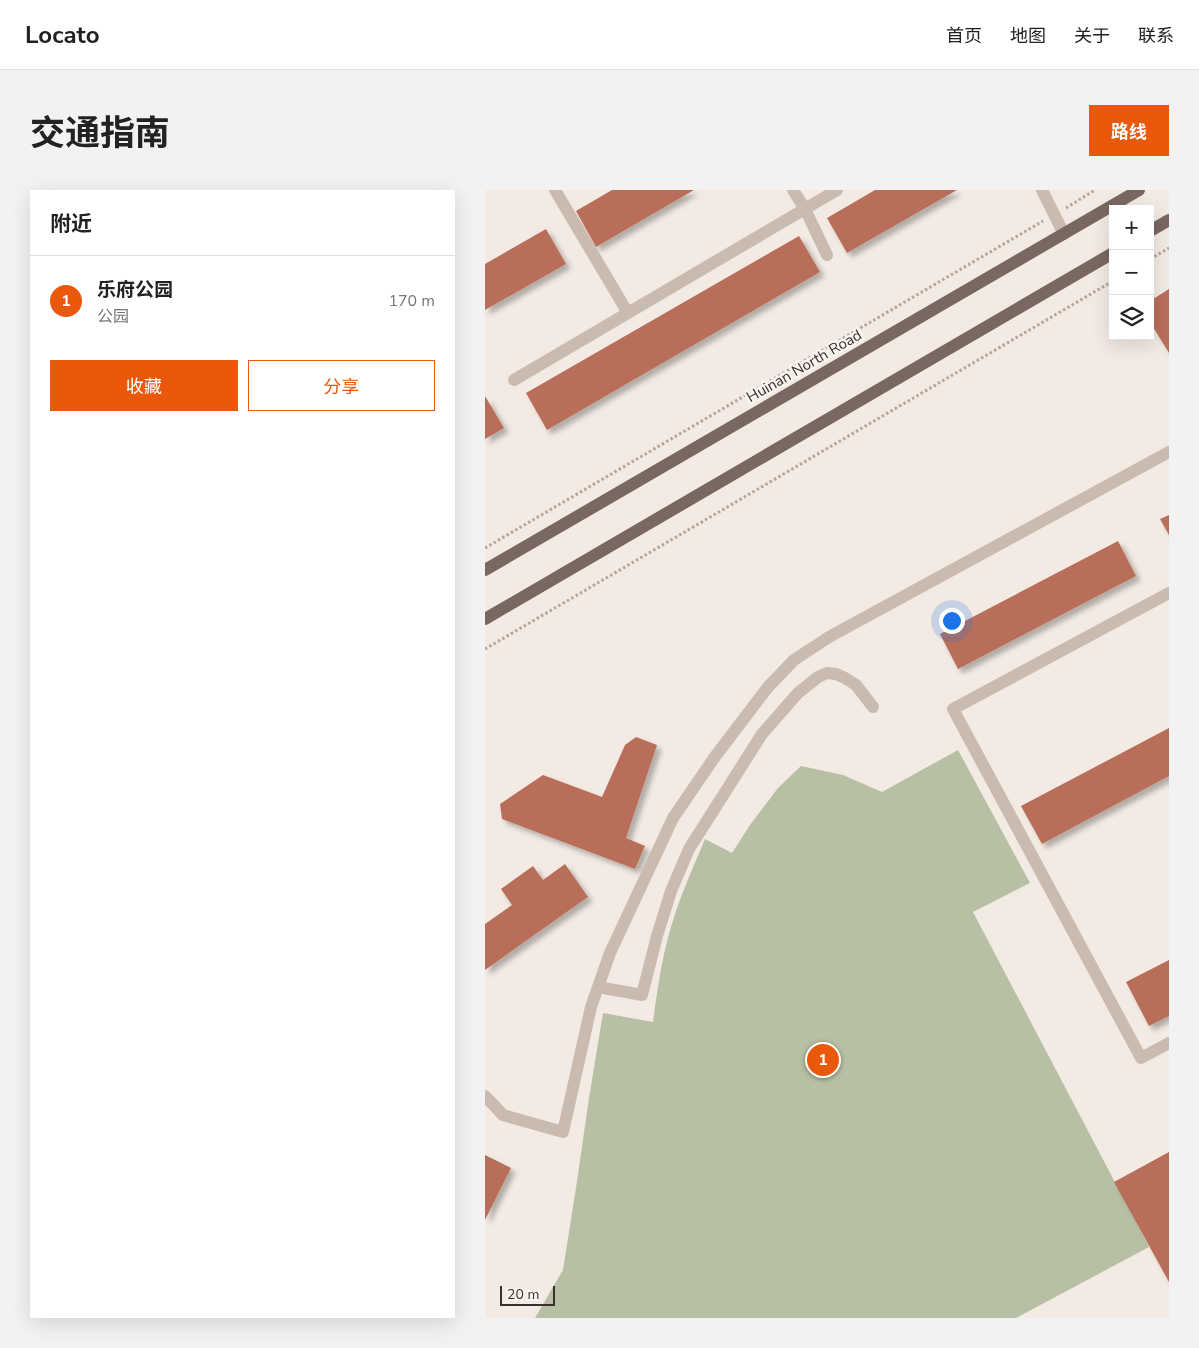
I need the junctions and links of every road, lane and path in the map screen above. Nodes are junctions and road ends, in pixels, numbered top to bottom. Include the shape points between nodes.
1 (555, 190) edge
2 (793, 190) edge
3 (837, 190) edge
4 (1042, 190) edge
5 (1095, 190) edge
6 (1139, 190) edge
7 (805, 209) junction
8 (1054, 214) junction
9 (1169, 220) edge
10 (1154, 229) edge
11 (1064, 234) junction
12 (1169, 248) edge
13 (827, 255) dead end
14 (1109, 255) edge
15 (1154, 257) edge
16 (1109, 283) edge
17 (628, 313) junction
18 (514, 380) dead end
19 (1169, 452) edge
20 (485, 548) edge
21 (485, 570) edge
22 (1169, 593) edge
23 (485, 619) edge
24 (485, 649) edge
25 (873, 707) dead end
26 (599, 986) junction
27 (1169, 1043) edge
28 (485, 1096) edge

1 - 17 street
2 - 7 street
3 - 7 street
4 - 8 street
5 - 8 path
6 - 11 main road, Huinan North Road
7 - 13 street
7 - 17 street
8 - 11 street
8 - 20 path
9 - 10 main road
11 - 21 main road, Huinan North Road
12 - 15 path
14 - 23 main road
16 - 24 path
17 - 18 street
19 - 26 street via 829,637 794,660 768,687 673,818 610,953
22 - 27 street via 953,709 1141,1058
25 - 26 street via 856,685 836,674 818,677 799,693 762,734 689,849 671,891 641,995
26 - 28 street via 591,1007 563,1132 503,1115

